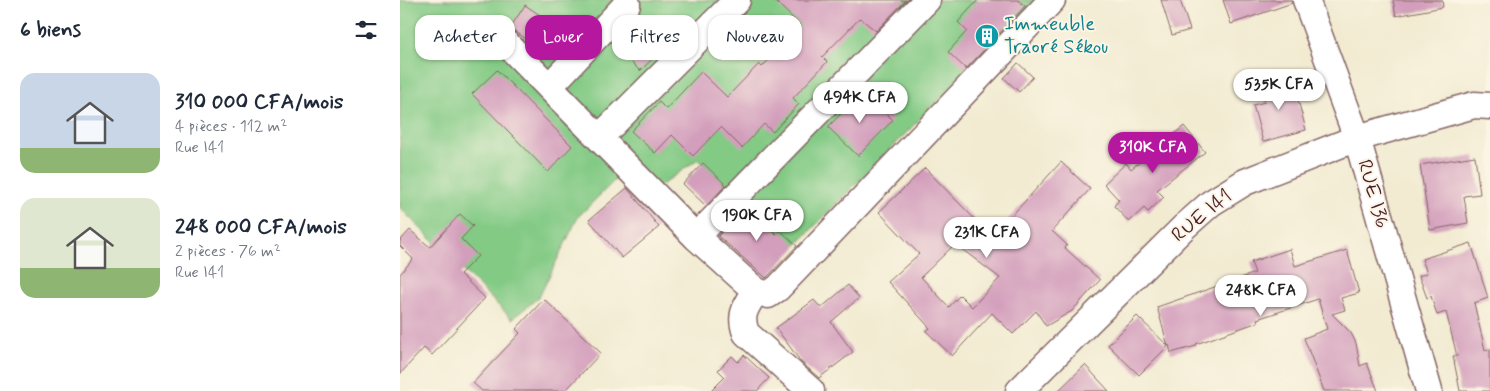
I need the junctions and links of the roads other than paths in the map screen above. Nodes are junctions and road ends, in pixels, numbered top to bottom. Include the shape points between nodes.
1 (737, 0) edge
2 (927, 0) edge
3 (1052, 0) edge
4 (1306, 0) edge
5 (627, 4) dead end
6 (515, 52) edge
7 (549, 87) junction
8 (1490, 106) edge
9 (600, 138) junction
10 (1357, 138) junction
11 (696, 237) junction
12 (756, 291) junction
13 (811, 391) edge
14 (1019, 391) edge
15 (1429, 391) edge

1 - 9 street
2 - 11 street
3 - 12 street via 778,288 768,295
4 - 10 street, RUE I36
5 - 7 street
6 - 7 street
7 - 9 street
8 - 10 street, RUE I41 via 1474,105
9 - 11 street
10 - 14 street, RUE I41 via 1245,182 1211,203
10 - 15 street, RUE I36
11 - 12 street
12 - 13 street via 742,321 746,333

